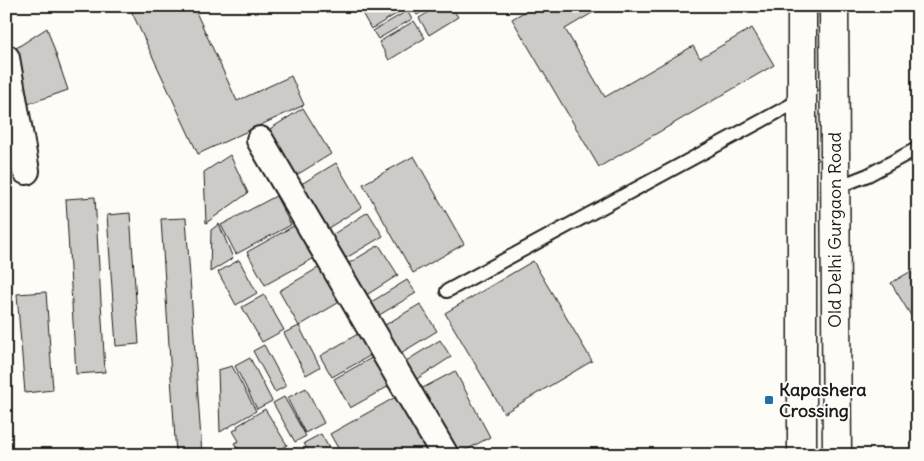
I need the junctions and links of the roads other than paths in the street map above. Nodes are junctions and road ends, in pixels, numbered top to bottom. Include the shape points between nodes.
1 (802, 6) edge
2 (834, 6) edge
3 (6, 58) edge
4 (802, 99) junction
5 (802, 134) junction
6 (835, 134) junction
7 (260, 140) dead end
8 (918, 148) edge
9 (26, 171) dead end
10 (835, 188) junction
11 (447, 291) dead end
12 (445, 455) edge
13 (802, 455) edge
14 (837, 455) edge

1 - 4 main road, Old Delhi Gurgaon Road
2 - 6 main road, Old Delhi Gurgaon Road
3 - 9 street
4 - 5 main road, Old Delhi Gurgaon Road
4 - 11 lane
5 - 6 main road
5 - 13 main road, Old Delhi Gurgaon Road
6 - 10 main road, Old Delhi Gurgaon Road
7 - 12 street
8 - 10 lane via 868,175
10 - 14 main road, Old Delhi Gurgaon Road

